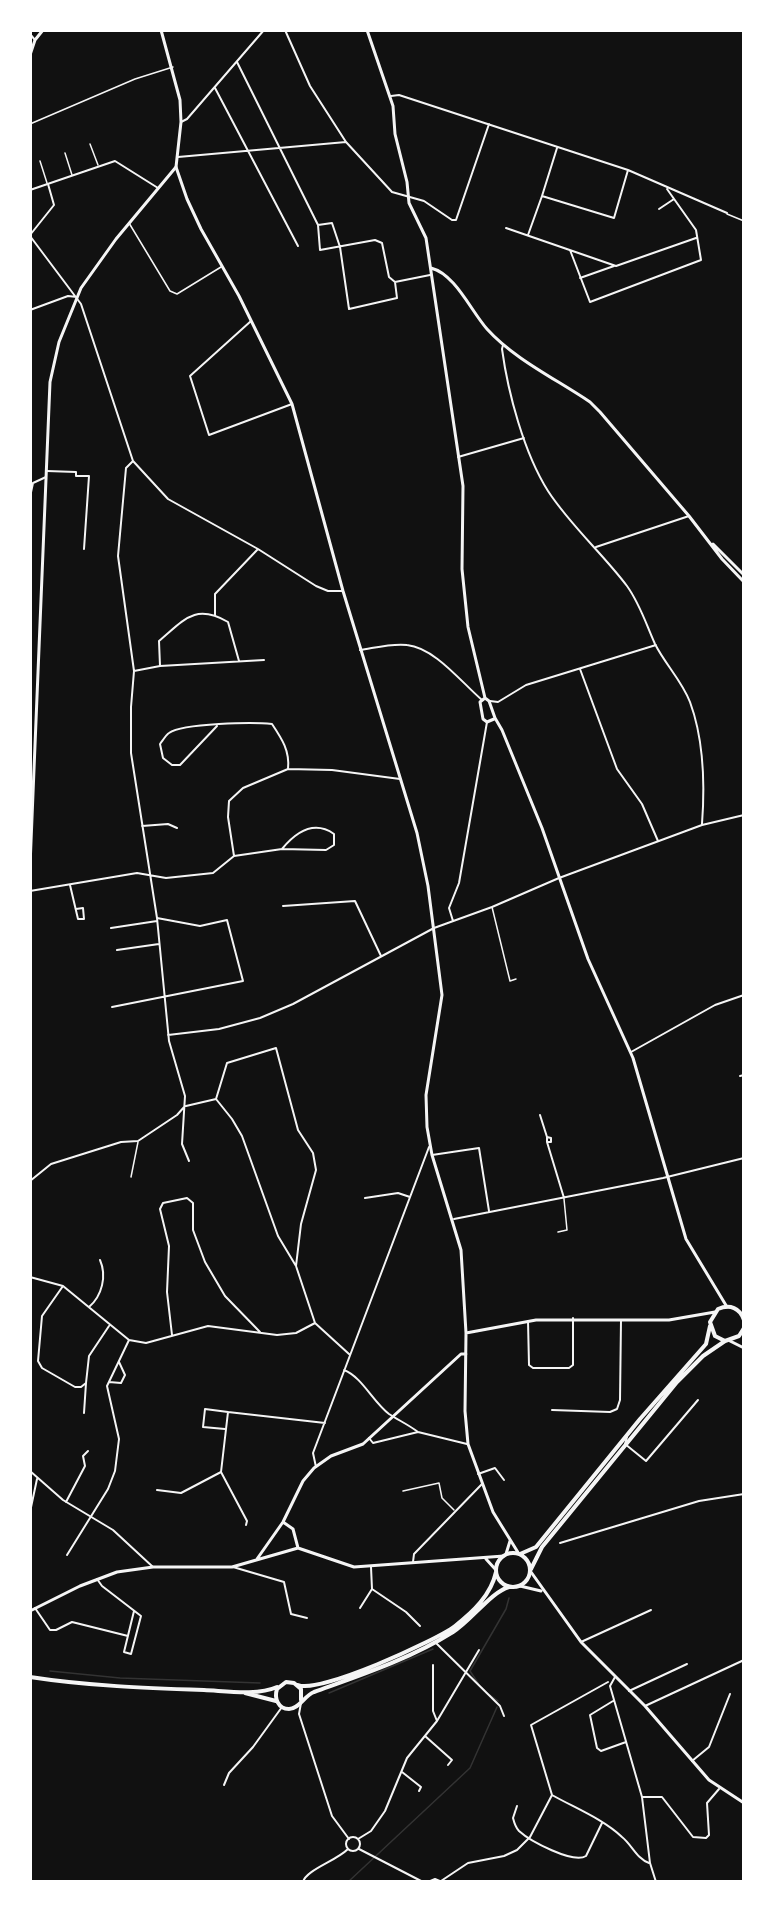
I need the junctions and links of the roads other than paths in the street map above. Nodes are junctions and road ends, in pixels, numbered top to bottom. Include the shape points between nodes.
1 (43, 30) edge
2 (161, 30) edge
3 (264, 30) edge
4 (285, 30) edge
5 (367, 30) edge
6 (30, 34) edge
7 (35, 40) junction
8 (30, 55) edge
9 (237, 62) junction
10 (173, 67) junction
11 (215, 88) junction
12 (390, 96) junction
13 (181, 122) junction
14 (30, 124) edge
15 (489, 124) junction
16 (346, 142) junction
17 (90, 144) dead end
18 (558, 147) junction
19 (279, 148) junction
20 (249, 150) junction
21 (65, 153) dead end
22 (178, 157) junction
23 (40, 161) dead end
24 (98, 167) junction
25 (176, 167) junction
26 (628, 170) junction
27 (73, 176) junction
28 (48, 184) junction
29 (665, 186) junction
30 (158, 188) junction
31 (30, 190) edge
32 (542, 196) junction
33 (408, 197) junction
34 (674, 199) junction
35 (659, 209) dead end
36 (726, 213) joint
37 (744, 221) edge
38 (129, 223) junction
39 (318, 225) junction
40 (506, 228) dead end
41 (528, 235) junction
42 (30, 236) edge
43 (697, 238) junction
44 (298, 246) dead end
45 (340, 247) junction
46 (570, 250) junction
47 (222, 266) junction
48 (616, 266) junction
49 (430, 268) junction
50 (430, 275) junction
51 (580, 278) junction
52 (395, 282) junction
53 (77, 297) junction
54 (30, 310) edge
55 (251, 321) junction
56 (504, 345) junction
57 (292, 404) junction
58 (524, 438) junction
59 (458, 457) junction
60 (133, 461) junction
61 (46, 471) junction
62 (46, 477) junction
63 (30, 497) edge
64 (689, 516) junction
65 (710, 543) junction
66 (596, 547) junction
67 (84, 549) dead end
68 (258, 549) junction
69 (744, 575) edge
70 (744, 582) edge
71 (343, 591) junction
72 (215, 615) junction
73 (656, 645) junction
74 (360, 650) junction
75 (264, 660) dead end
76 (239, 661) junction
77 (160, 666) junction
78 (580, 669) junction
79 (134, 671) junction
80 (484, 699) junction
81 (489, 701) junction
82 (495, 718) junction
83 (487, 722) junction
84 (217, 726) junction
85 (288, 769) junction
86 (400, 779) junction
87 (744, 815) edge
88 (702, 825) junction
89 (141, 826) junction
90 (177, 828) dead end
91 (658, 842) junction
92 (282, 849) junction
93 (234, 856) junction
94 (30, 866) edge
95 (150, 874) junction
96 (559, 878) junction
97 (70, 885) junction
98 (30, 891) edge
99 (283, 906) dead end
100 (492, 907) junction
101 (76, 909) dead end
102 (157, 919) junction
103 (453, 921) junction
104 (111, 928) dead end
105 (434, 928) junction
106 (159, 944) junction
107 (117, 950) dead end
108 (381, 956) junction
109 (516, 979) dead end
110 (744, 995) edge
111 (164, 998) junction
112 (112, 1007) dead end
113 (168, 1035) junction
114 (631, 1052) junction
115 (744, 1075) edge
116 (740, 1076) dead end
117 (216, 1099) junction
118 (186, 1106) junction
119 (540, 1115) dead end
120 (138, 1141) junction
121 (430, 1145) junction
122 (432, 1155) junction
123 (744, 1158) edge
124 (189, 1161) dead end
125 (668, 1176) junction
126 (131, 1177) dead end
127 (30, 1181) edge
128 (410, 1197) junction
129 (365, 1198) dead end
130 (564, 1198) junction
131 (489, 1212) junction
132 (454, 1219) junction
133 (558, 1232) dead end
134 (100, 1260) dead end
135 (297, 1266) junction
136 (30, 1277) edge
137 (63, 1286) junction
138 (719, 1296) junction
139 (727, 1306) junction
140 (89, 1307) junction
141 (717, 1310) junction
142 (737, 1310) junction
143 (744, 1310) edge
144 (701, 1315) junction
145 (573, 1318) junction
146 (621, 1320) junction
147 (744, 1320) edge
148 (528, 1321) junction
149 (315, 1323) junction
150 (710, 1324) junction
151 (109, 1326) junction
152 (743, 1330) edge
153 (260, 1332) junction
154 (466, 1333) junction
155 (172, 1335) junction
156 (129, 1340) junction
157 (744, 1340) edge
158 (727, 1341) junction
159 (744, 1348) edge
160 (349, 1354) junction
161 (466, 1354) junction
162 (119, 1361) junction
163 (344, 1370) junction
164 (109, 1382) junction
165 (86, 1383) junction
166 (698, 1400) dead end
167 (552, 1410) dead end
168 (228, 1412) junction
169 (84, 1413) dead end
170 (394, 1417) junction
171 (325, 1422) junction
172 (225, 1429) junction
173 (418, 1432) junction
174 (628, 1433) junction
175 (369, 1438) junction
176 (468, 1444) junction
177 (625, 1444) junction
178 (88, 1451) dead end
179 (316, 1467) junction
180 (30, 1471) edge
181 (221, 1472) junction
182 (478, 1474) junction
183 (37, 1479) junction
184 (504, 1480) dead end
185 (482, 1484) junction
186 (157, 1490) dead end
187 (403, 1491) dead end
188 (744, 1494) edge
189 (66, 1502) junction
190 (455, 1511) junction
191 (30, 1512) edge
192 (90, 1516) junction
193 (283, 1522) junction
194 (246, 1525) dead end
195 (510, 1540) junction
196 (560, 1543) dead end
197 (298, 1548) junction
198 (520, 1554) junction
199 (68, 1555) dead end
200 (505, 1555) junction
201 (485, 1558) junction
202 (257, 1559) junction
203 (413, 1563) junction
204 (153, 1567) junction
205 (232, 1567) junction
206 (371, 1567) junction
207 (531, 1570) junction
208 (496, 1571) junction
209 (97, 1579) junction
210 (520, 1586) junction
211 (510, 1587) junction
212 (372, 1589) junction
213 (543, 1592) junction
214 (35, 1608) junction
215 (360, 1608) dead end
216 (651, 1610) dead end
217 (30, 1611) edge
218 (134, 1611) junction
219 (307, 1618) dead end
220 (420, 1626) dead end
221 (128, 1636) junction
222 (436, 1642) junction
223 (581, 1642) junction
224 (479, 1650) dead end
225 (744, 1660) edge
226 (687, 1664) dead end
227 (433, 1665) dead end
228 (466, 1675) junction
229 (30, 1676) edge
230 (615, 1677) junction
231 (610, 1682) junction
232 (298, 1685) junction
233 (279, 1686) junction
234 (236, 1691) junction
235 (629, 1691) junction
236 (730, 1694) dead end
237 (276, 1701) junction
238 (301, 1701) junction
239 (614, 1701) junction
240 (645, 1706) junction
241 (282, 1707) junction
242 (288, 1709) junction
243 (299, 1714) junction
244 (504, 1716) dead end
245 (437, 1721) junction
246 (425, 1736) junction
247 (626, 1742) junction
248 (692, 1761) junction
249 (447, 1765) dead end
250 (402, 1772) junction
251 (224, 1785) dead end
252 (719, 1789) junction
253 (419, 1791) dead end
254 (552, 1796) junction
255 (642, 1797) junction
256 (744, 1803) edge
257 (517, 1806) dead end
258 (602, 1823) junction
259 (530, 1838) junction
260 (349, 1839) junction
261 (358, 1839) junction
262 (348, 1849) junction
263 (359, 1849) junction
264 (650, 1863) junction
265 (303, 1882) edge
266 (423, 1882) edge
267 (428, 1882) edge
268 (442, 1882) edge
269 (656, 1882) edge

1 - 7 street
2 - 10 street
3 - 9 street
4 - 16 street via 310,86
5 - 12 street
6 - 7 street
7 - 8 street
9 - 11 street
9 - 19 street
10 - 13 street
10 - 14 lane
11 - 13 street
11 - 20 street
12 - 15 street via 399,95
12 - 33 street
13 - 22 street
15 - 18 street
15 - 33 street via 456,220 424,201
16 - 19 street
16 - 33 street via 392,192
17 - 24 lane
18 - 26 street
18 - 32 street
19 - 20 street
19 - 39 street
20 - 22 street
20 - 44 street
21 - 27 lane
22 - 25 street
23 - 28 lane
24 - 27 street
24 - 30 street via 115,161
25 - 30 street
25 - 47 street via 201,230
26 - 29 street
26 - 32 street via 614,218
27 - 28 street
28 - 31 street
28 - 42 street via 54,205
29 - 34 street
29 - 36 street
30 - 38 street
32 - 41 street
33 - 49 street via 426,238
34 - 35 street
34 - 43 street via 696,230
36 - 37 lane
38 - 47 lane via 170,291 177,294
38 - 53 street
39 - 45 street via 332,223
39 - 45 street via 320,250
40 - 41 street
41 - 46 street
42 - 53 street
43 - 48 street
43 - 51 street via 701,260 590,302
45 - 52 street via 375,240 382,243 388,277
45 - 52 street via 349,309 398,298
46 - 48 street
46 - 51 street
47 - 55 street
48 - 51 street
49 - 50 street
49 - 56 street via 442,272
50 - 52 street
50 - 59 street
53 - 54 street via 68,296
53 - 60 street
53 - 61 street via 59,342 50,382
55 - 57 street
55 - 57 street via 190,376 209,435
56 - 58 street via 507,376
56 - 64 street via 590,402
57 - 71 street
58 - 59 street
58 - 66 street via 548,491
59 - 80 street via 465,513 462,569 468,627
60 - 68 street via 168,499
60 - 79 street via 126,468 117,556
61 - 62 street
61 - 67 street via 89,476
62 - 63 street via 36,480
62 - 94 street
64 - 65 street
64 - 66 street
65 - 69 street
65 - 70 street
66 - 73 street via 629,589
68 - 71 street via 316,586
68 - 72 street via 215,594
71 - 74 street
72 - 76 street via 228,622
72 - 77 street via 190,615 159,640
73 - 78 street
73 - 88 street via 690,701 699,735
74 - 80 street via 407,645 421,650
74 - 86 street
75 - 76 street
76 - 77 street
77 - 79 street
78 - 81 street via 528,685 498,702
78 - 91 street via 617,769 642,804
79 - 89 street via 131,753
80 - 81 street
80 - 83 street via 480,708
81 - 82 street
82 - 83 street
82 - 96 street
83 - 103 street via 459,883 449,908
84 - 84 street via 170,732 160,744 163,758 172,765 180,765
84 - 85 street via 272,724 284,742
85 - 86 street
85 - 93 street via 243,788 230,801 228,817
86 - 105 street via 417,833
87 - 88 street
88 - 91 street
89 - 90 street via 168,824
89 - 95 street
91 - 96 street
92 - 92 street via 326,850 334,846 334,834 325,828 307,829 293,836
92 - 93 street
93 - 95 street via 213,873 166,878
95 - 97 street
95 - 102 street
96 - 100 street
96 - 114 street via 588,959
97 - 98 street
97 - 101 street
99 - 108 street via 355,901
100 - 103 street
100 - 109 lane via 510,981
102 - 104 street
102 - 106 street
102 - 111 street via 200,926 227,920 243,981
103 - 105 street
105 - 108 street
105 - 121 street via 442,995 426,1095
106 - 107 street
106 - 111 street
108 - 113 street via 260,1018 219,1029
110 - 114 street via 715,1005
111 - 112 street
111 - 113 street
113 - 118 street
114 - 125 street
115 - 116 street
117 - 118 street
117 - 135 street via 242,1136 279,1236
117 - 135 street via 229,1061 276,1048 298,1130 313,1153 316,1170 302,1224
118 - 120 street
118 - 124 street via 183,1144
119 - 130 street
120 - 126 lane
120 - 127 street via 121,1142 51,1164
121 - 122 street
121 - 128 street
122 - 131 street via 479,1148
122 - 132 street
123 - 125 street
125 - 130 street
125 - 138 street via 686,1239
128 - 129 street via 398,1193
128 - 160 street
130 - 131 street
130 - 133 lane via 567,1230
131 - 132 street
132 - 154 street via 463,1267
134 - 140 street via 103,1267 99,1297
135 - 149 street
136 - 137 street
137 - 140 street
137 - 165 street via 42,1316 38,1361 42,1368 75,1387
138 - 139 street
138 - 141 street
139 - 141 main road
139 - 142 main road
140 - 151 street
141 - 144 street
141 - 150 main road
142 - 143 main road
142 - 147 main road
144 - 146 street
144 - 150 street
145 - 146 street
145 - 148 street
145 - 148 street via 573,1365 569,1368 529,1365
146 - 167 street via 620,1400 616,1409
148 - 154 street
149 - 153 street via 296,1333
149 - 160 street
150 - 158 main road via 715,1336
150 - 174 main road via 706,1344
151 - 156 street
151 - 165 street via 89,1356
152 - 157 street
152 - 158 main road
153 - 155 street via 208,1326
153 - 155 street via 219,1286 196,1241 193,1203 187,1198 163,1203 160,1209 169,1246 167,1292
154 - 161 street
155 - 156 street via 146,1343
156 - 162 street
158 - 159 street
158 - 177 main road via 693,1366
160 - 163 street
161 - 170 street via 461,1354
161 - 176 street
162 - 164 street
162 - 164 street via 124,1378 119,1384
163 - 170 street
163 - 171 street
164 - 192 street via 118,1454 108,1489
165 - 169 street
166 - 177 street via 646,1461
168 - 171 street
168 - 172 street
168 - 172 street via 205,1409 203,1427
170 - 173 street
170 - 175 street
171 - 179 street via 313,1453
172 - 181 street
173 - 175 street via 373,1443
173 - 176 street
174 - 177 street
174 - 198 main road via 536,1547
175 - 179 street
176 - 182 street
177 - 207 main road via 542,1547
178 - 189 street via 83,1456 85,1466
179 - 193 street via 303,1481
180 - 183 street
181 - 186 street via 181,1493
181 - 194 street
182 - 184 street via 495,1468
182 - 185 street
183 - 189 street
183 - 191 street
185 - 190 street
185 - 195 street
187 - 190 lane via 439,1483 442,1498
188 - 196 street via 688,1504
189 - 192 street
190 - 203 street via 414,1554
192 - 199 street
192 - 204 street via 113,1530
193 - 197 street via 293,1529
193 - 202 street
195 - 198 street
195 - 200 street
197 - 202 street
197 - 206 street via 348,1566
198 - 200 main road
198 - 207 main road via 528,1560
200 - 201 street
200 - 208 main road
201 - 203 street
201 - 208 street
202 - 205 street
203 - 206 street
204 - 205 street
204 - 209 street
205 - 219 street via 284,1582 291,1614
206 - 212 street
207 - 210 main road
207 - 213 street
208 - 211 main road via 501,1582
208 - 232 main road via 490,1589 476,1608 453,1628 343,1677 310,1686
209 - 214 street
209 - 218 street
210 - 211 main road
210 - 213 street
211 - 222 main road
212 - 215 street
212 - 220 street
213 - 223 street
214 - 217 street
214 - 221 street via 53,1630 72,1622
216 - 223 street
218 - 221 street
218 - 221 street via 141,1616 131,1654 124,1652
222 - 228 street
222 - 238 main road via 311,1693
223 - 230 street
224 - 228 street
225 - 240 street
226 - 235 street
227 - 245 street via 433,1712
228 - 244 street via 500,1706
228 - 245 street
229 - 234 main road via 104,1686
230 - 231 street
230 - 235 street
231 - 239 street
231 - 254 street via 531,1725
232 - 233 main road via 290,1682
232 - 238 main road
233 - 234 main road
233 - 237 main road
234 - 237 main road
235 - 240 street
236 - 248 street via 709,1747
237 - 241 main road
238 - 242 main road
238 - 243 street
239 - 247 street
239 - 247 street via 590,1715 597,1748 601,1751
240 - 248 street
241 - 242 main road
241 - 251 street via 228,1773
242 - 243 street
243 - 260 street via 332,1816
245 - 246 street
246 - 249 street via 452,1760
246 - 250 street via 407,1758
247 - 255 street
248 - 252 street
250 - 253 street via 421,1786
250 - 261 street via 385,1811 371,1831
252 - 255 street via 707,1803 706,1838 693,1837 662,1797
252 - 256 street
254 - 258 street
254 - 259 street
255 - 264 street
257 - 259 street via 513,1818 518,1831
258 - 259 street via 581,1859 559,1854
258 - 264 street
259 - 268 street via 512,1854 468,1863
260 - 261 street
260 - 262 street
261 - 263 street
262 - 263 street
262 - 265 street via 335,1861 305,1875
263 - 266 street
264 - 269 street
267 - 268 street

